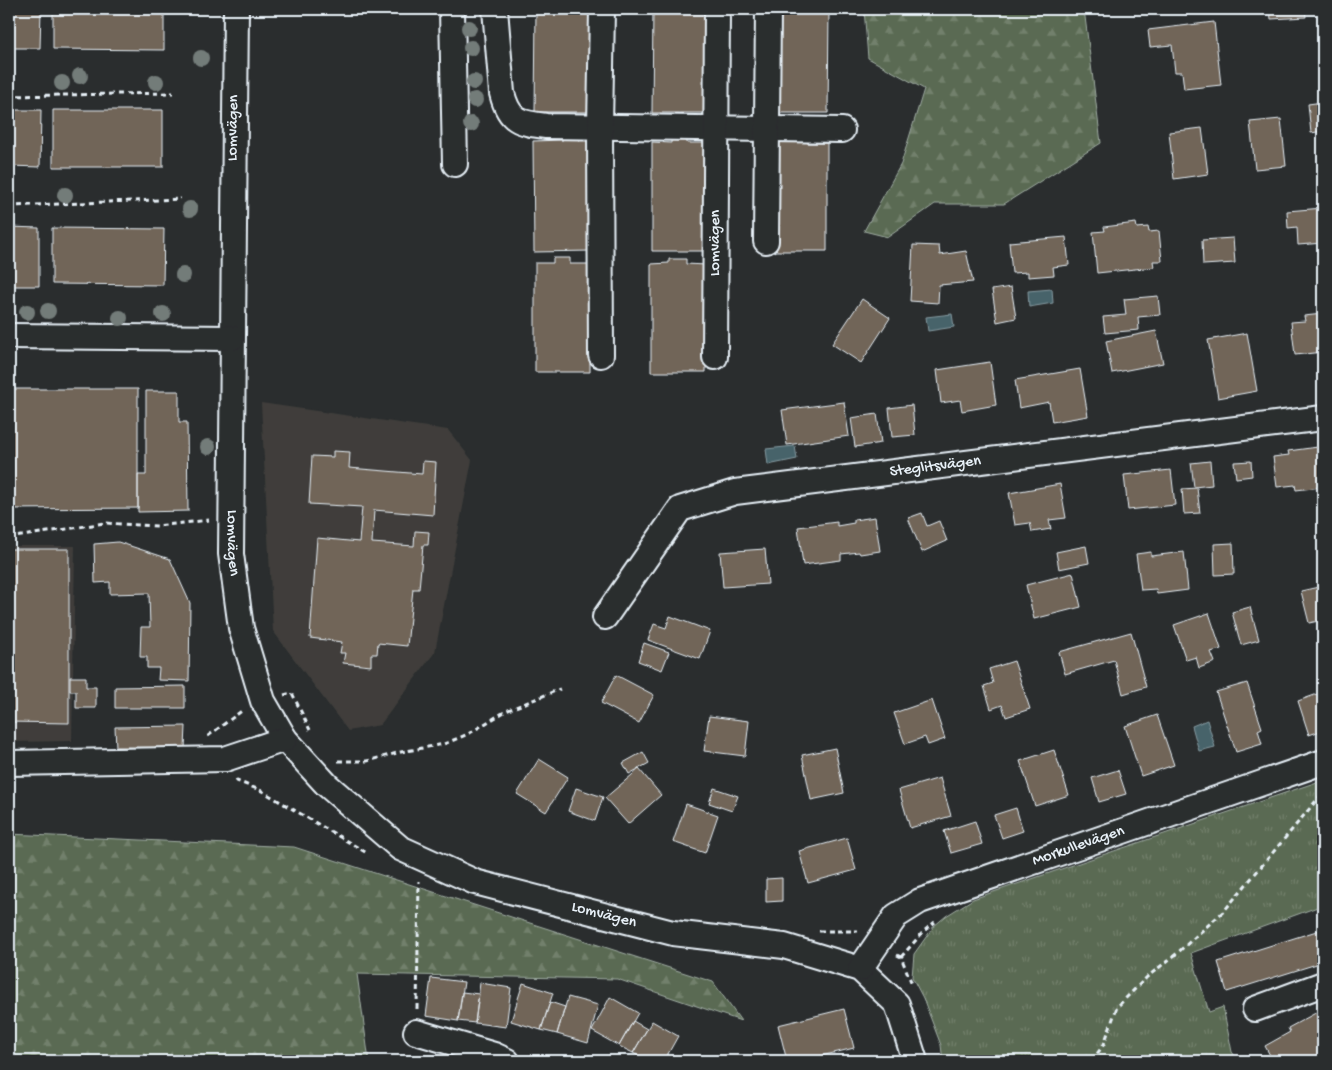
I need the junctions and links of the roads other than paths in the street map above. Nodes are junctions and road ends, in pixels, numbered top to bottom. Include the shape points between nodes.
1 (236, 9) edge
2 (452, 9) edge
3 (495, 9) edge
4 (602, 9) edge
5 (717, 9) edge
6 (768, 9) edge
7 (600, 127) junction
8 (716, 128) junction
9 (767, 129) junction
10 (842, 130) dead end
11 (455, 164) dead end
12 (766, 241) dead end
13 (9, 336) edge
14 (232, 338) junction
15 (601, 355) dead end
16 (716, 357) dead end
17 (1323, 418) edge
18 (605, 617) dead end
19 (285, 739) junction
20 (1323, 762) edge
21 (9, 763) edge
22 (860, 969) junction
23 (1323, 984) edge
24 (1254, 1009) dead end
25 (416, 1032) road end
26 (507, 1061) edge
27 (915, 1061) edge

1 - 14 street, Lomvägen
2 - 11 street
3 - 7 street via 502,93 508,112 527,124
4 - 7 street
5 - 8 street, Lomvägen
6 - 9 street
7 - 8 street
7 - 15 street
8 - 9 street
8 - 16 street, Lomvägen
9 - 10 street
9 - 12 street
13 - 14 street
14 - 19 street, Lomvägen via 231,554 242,628 263,701
17 - 18 street, Steglitsvägen via 735,492 680,509
19 - 21 street via 225,760
19 - 22 street, Lomvägen via 328,785 400,848 475,882 673,933 784,946
20 - 22 street, Morkullevägen via 920,900 896,916
22 - 27 street, Lomvägen via 897,1004
23 - 24 street
25 - 26 street

